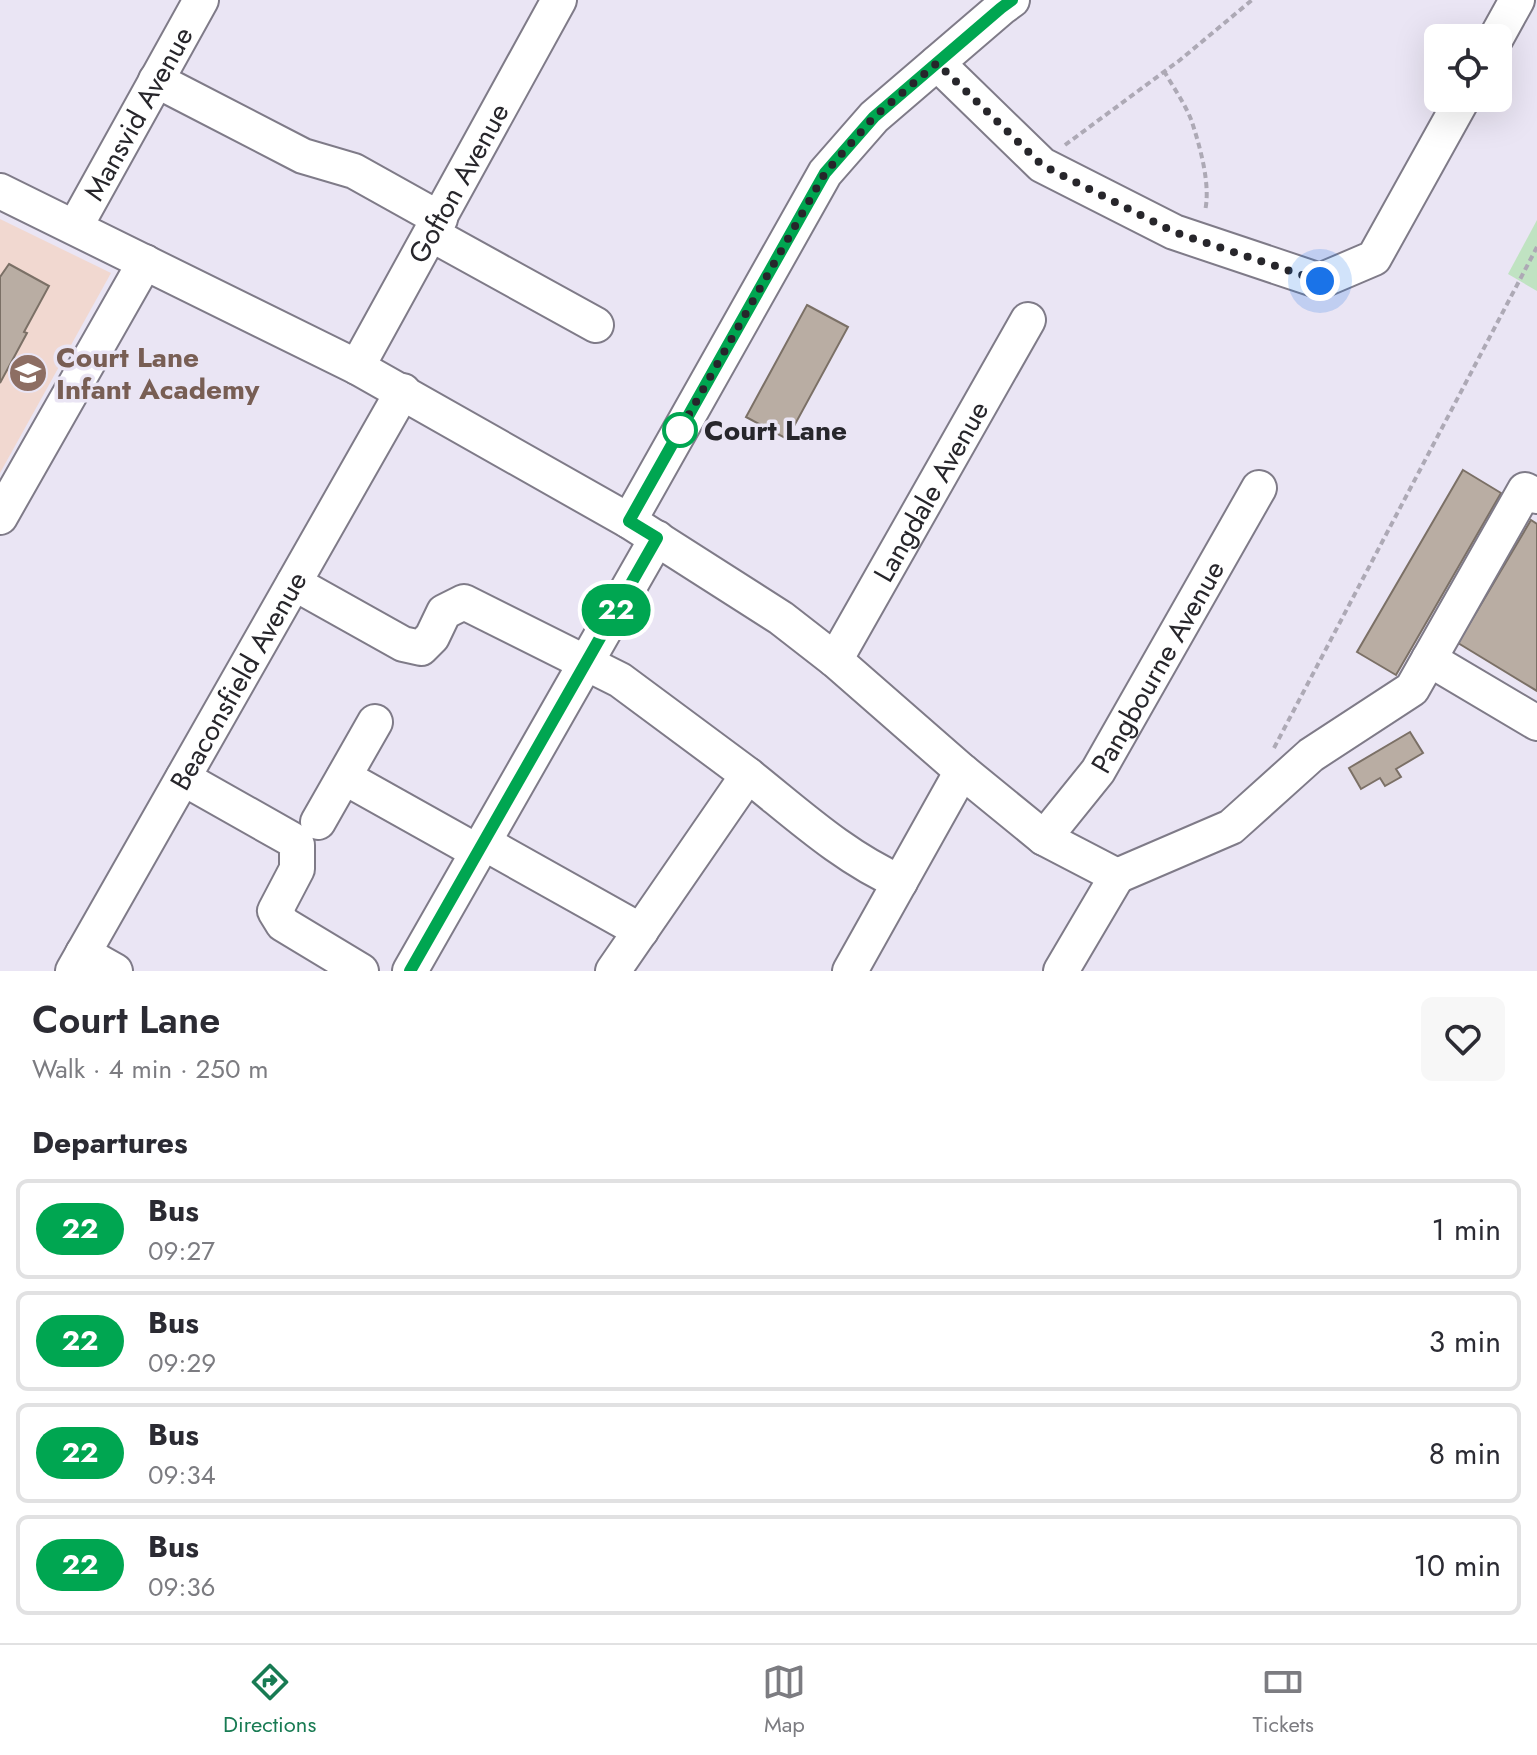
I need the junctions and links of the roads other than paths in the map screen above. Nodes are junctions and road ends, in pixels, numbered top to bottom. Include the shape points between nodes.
1 (201, 0) edge
2 (559, 0) edge
3 (1517, 0) edge
4 (1006, 3) edge
5 (1504, 24) edge
6 (937, 63) junction
7 (156, 80) junction
8 (1455, 112) edge
9 (0, 191) edge
10 (435, 226) junction
11 (75, 227) junction
12 (145, 262) junction
13 (1028, 320) dead end
14 (596, 325) dead end
15 (357, 367) junction
16 (403, 391) junction
17 (1259, 488) dead end
18 (1537, 496) edge
19 (0, 517) edge
20 (643, 529) junction
21 (294, 583) junction
22 (1429, 659) junction
23 (835, 660) junction
24 (587, 662) junction
25 (375, 722) dead end
26 (1537, 723) edge
27 (962, 771) junction
28 (748, 775) junction
29 (344, 777) junction
30 (183, 778) junction
31 (318, 822) dead end
32 (1044, 838) junction
33 (481, 848) junction
34 (1117, 876) junction
35 (900, 882) junction
36 (641, 931) junction
37 (78, 962) edge
38 (115, 971) edge
39 (361, 971) edge
40 (410, 971) edge
41 (613, 971) edge
42 (850, 971) edge
43 (1061, 971) edge

1 - 7 street, Mansvid Avenue
2 - 10 street, Gofton Avenue
3 - 5 street
4 - 6 street
6 - 8 street via 1042,165 1174,232 1320,281 1374,258
6 - 20 street via 874,117 825,173
7 - 10 street via 303,156 354,171
7 - 11 street, Mansvid Avenue
9 - 11 street
10 - 14 street
10 - 15 street, Gofton Avenue
11 - 12 street
12 - 15 street
12 - 19 street
13 - 23 street, Langdale Avenue
15 - 16 street
16 - 20 street
16 - 21 street, Beaconsfield Avenue
17 - 32 street, Pangbourne Avenue via 1098,771
18 - 22 street via 1525,490
20 - 23 street via 781,618
20 - 24 street
21 - 24 street via 403,644 421,648 444,612 464,602
21 - 30 street, Beaconsfield Avenue
22 - 26 street
22 - 34 street via 1412,689 1311,755 1231,827
23 - 27 street
24 - 28 street via 620,680
24 - 33 street
25 - 29 street
27 - 32 street
27 - 35 street
28 - 35 street via 837,846
28 - 36 street
29 - 31 street
29 - 33 street
30 - 37 street, Beaconsfield Avenue
30 - 39 street via 297,845 297,869 275,911 283,924
32 - 34 street
33 - 36 street
33 - 40 street
34 - 43 street
35 - 42 street
36 - 41 street
37 - 38 street

